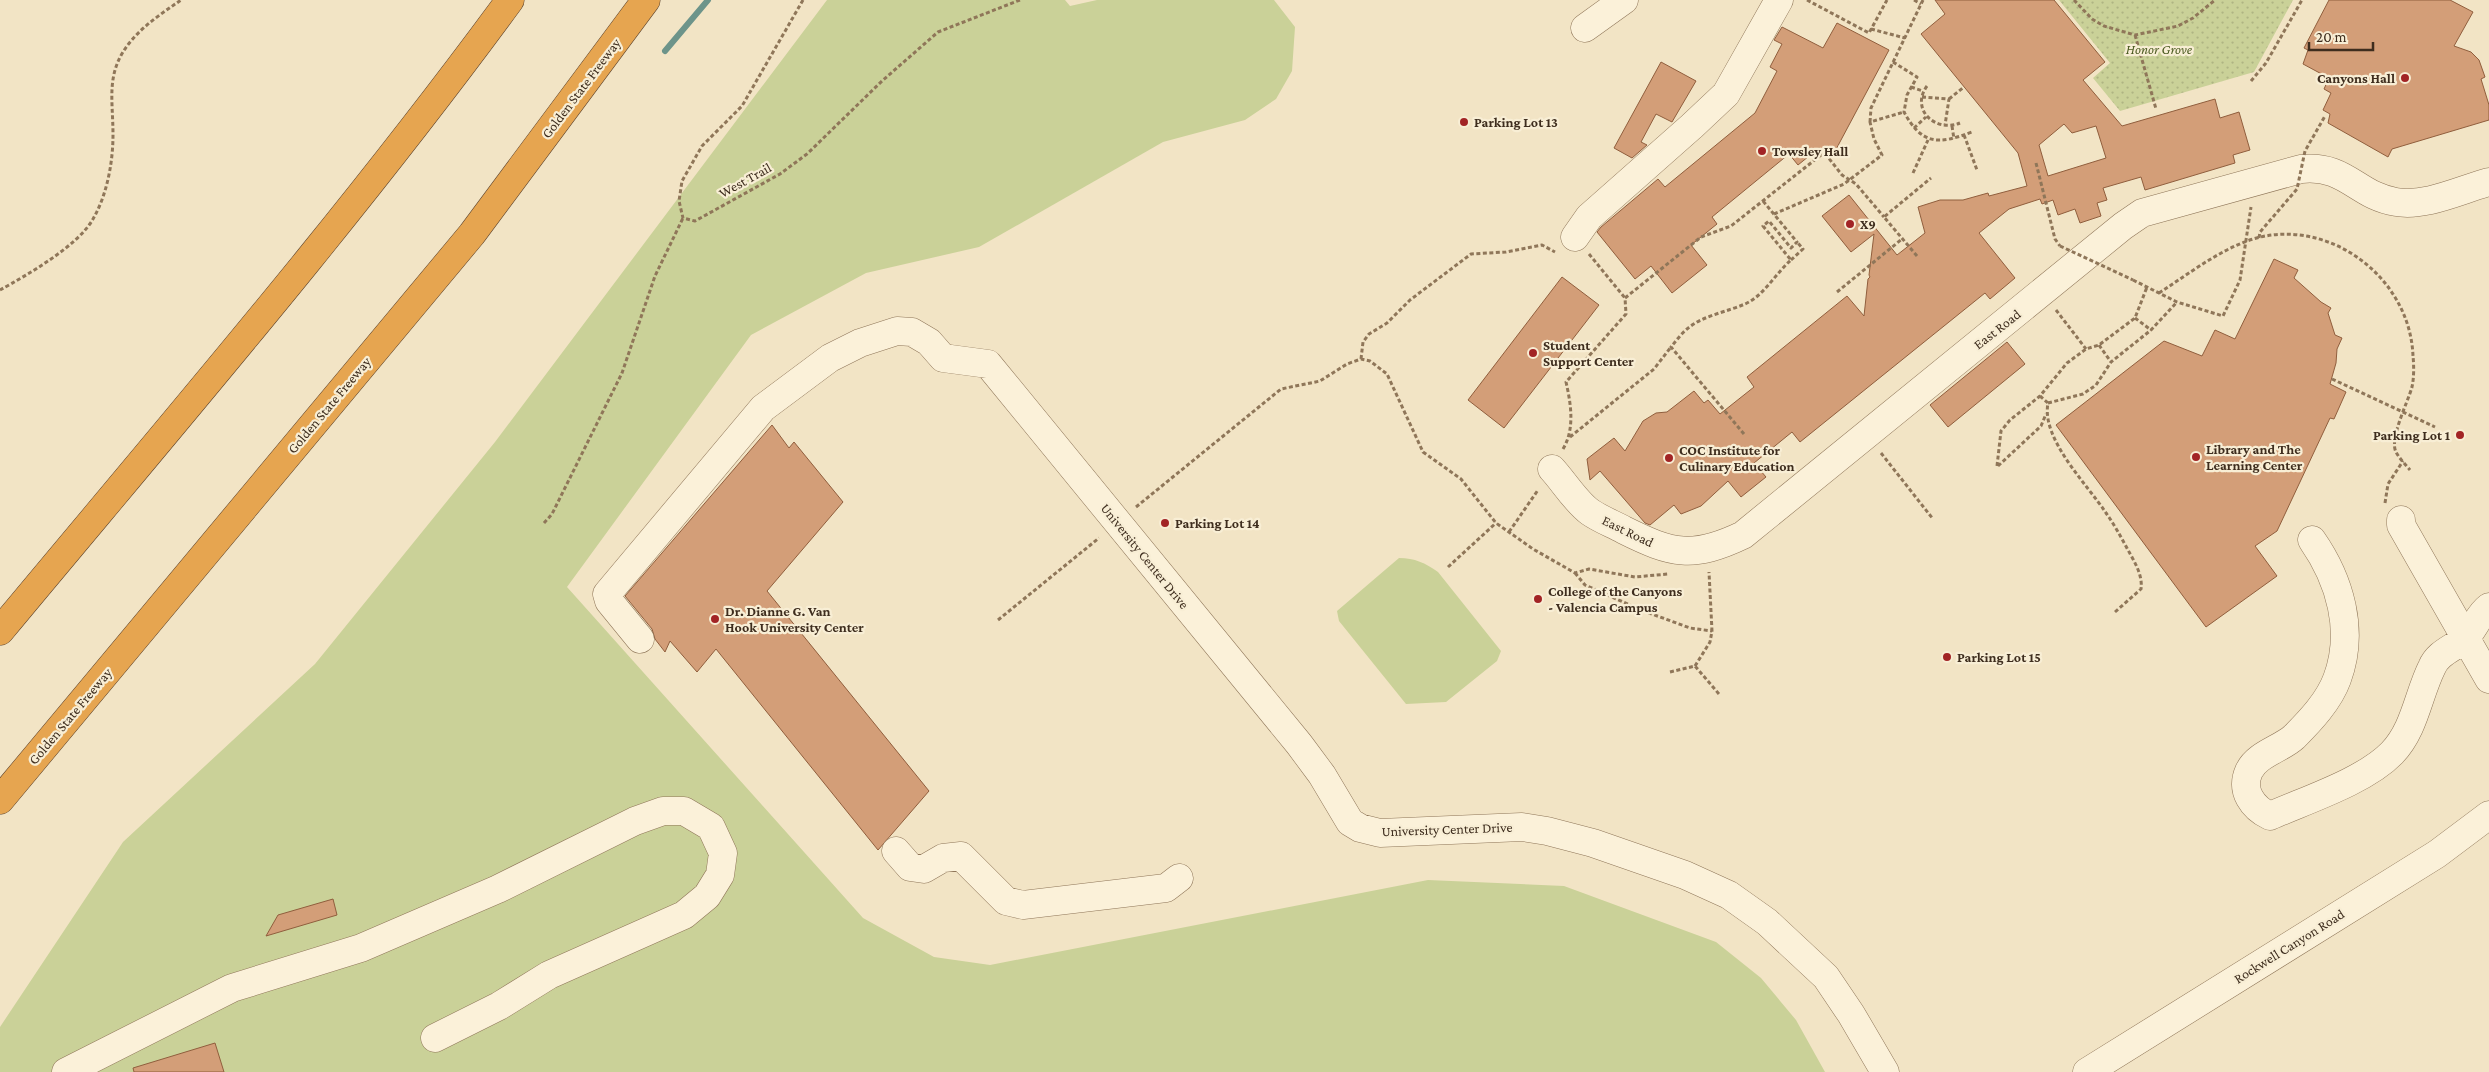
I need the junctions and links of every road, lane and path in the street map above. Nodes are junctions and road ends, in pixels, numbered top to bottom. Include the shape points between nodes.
1 (182, 0) edge
2 (510, 0) edge
3 (646, 0) edge
4 (803, 0) edge
5 (1020, 0) edge
6 (1624, 0) edge
7 (1807, 0) edge
8 (1887, 0) edge
9 (1914, 0) edge
10 (2075, 0) edge
11 (2215, 0) edge
12 (2302, 0) edge
13 (1776, 1) edge
14 (1922, 2) edge
15 (1585, 28) dead end
16 (1871, 29) junction
17 (2135, 35) junction
18 (1905, 38) junction
19 (1893, 62) junction
20 (2251, 81) dead end
21 (1927, 86) dead end
22 (1911, 87) junction
23 (1964, 87) dead end
24 (1923, 91) junction
25 (1922, 97) junction
26 (1949, 99) junction
27 (2156, 109) dead end
28 (1904, 112) junction
29 (2325, 116) dead end
30 (1926, 117) junction
31 (1870, 122) junction
32 (1960, 123) dead end
33 (1945, 125) junction
34 (1952, 126) junction
35 (1914, 128) junction
36 (1972, 132) dead end
37 (1964, 135) junction
38 (1954, 139) junction
39 (1928, 140) junction
40 (2036, 164) dead end
41 (2301, 168) junction
42 (1977, 170) dead end
43 (1912, 173) dead end
44 (1931, 178) dead end
45 (1850, 180) junction
46 (2489, 182) edge
47 (2252, 200) dead end
48 (1763, 202) junction
49 (1774, 214) junction
50 (1884, 217) junction
51 (683, 218) junction
52 (1575, 237) junction
53 (2259, 238) junction
54 (1902, 239) junction
55 (2247, 241) junction
56 (1797, 242) junction
57 (1917, 256) dead end
58 (1791, 260) junction
59 (2147, 287) junction
60 (0, 290) edge
61 (1837, 292) dead end
62 (2159, 293) junction
63 (1625, 298) junction
64 (2177, 302) junction
65 (2135, 318) junction
66 (2150, 330) junction
67 (2073, 332) dead end
68 (2099, 345) junction
69 (1671, 346) junction
70 (2086, 349) junction
71 (1361, 359) junction
72 (2111, 362) junction
73 (2332, 379) dead end
74 (2040, 396) junction
75 (2048, 403) junction
76 (2405, 412) junction
77 (2046, 414) junction
78 (2435, 427) dead end
79 (1744, 434) dead end
80 (1866, 435) junction
81 (1570, 438) junction
82 (2403, 461) junction
83 (1552, 469) joint
84 (2410, 470) dead end
85 (1527, 505) dead end
86 (2393, 515) joint
87 (1933, 519) dead end
88 (1117, 522) junction
89 (544, 523) dead end
90 (1496, 523) junction
91 (1508, 532) junction
92 (2312, 540) dead end
93 (1708, 564) dead end
94 (1448, 567) dead end
95 (1576, 573) junction
96 (1670, 574) dead end
97 (2489, 607) edge
98 (2115, 612) dead end
99 (998, 620) dead end
100 (0, 631) edge
101 (1712, 631) junction
102 (640, 639) dead end
103 (2464, 639) junction
104 (1695, 666) junction
105 (1670, 672) dead end
106 (2489, 679) edge
107 (1719, 694) dead end
108 (46, 744) junction
109 (0, 800) edge
110 (2489, 815) edge
111 (0, 819) edge
112 (896, 851) dead end
113 (1179, 878) dead end
114 (436, 1038) dead end
115 (66, 1072) edge
116 (1885, 1072) edge
117 (2087, 1072) edge

1 - 60 path via 131,41 119,60 112,80 110,103 114,135 109,174 103,198 92,220 67,246
2 - 100 highway via 446,87 296,274
3 - 108 highway, Golden State Freeway via 472,234
4 - 51 path via 742,106 702,146 682,181 679,201
5 - 51 path, West Trail via 938,32 807,154 780,174 695,221
6 - 15 street
7 - 16 path via 1869,34
8 - 16 path
9 - 14 path
10 - 17 path via 2092,19 2104,26
11 - 17 path via 2178,26
12 - 20 path via 2279,42
13 - 52 street via 1726,94 1589,217
14 - 18 path
16 - 18 path
17 - 27 path
18 - 19 path
19 - 22 path via 1916,77
19 - 31 path via 1871,108
21 - 24 path
22 - 24 path
22 - 28 path
23 - 26 path
24 - 25 path
25 - 26 path
25 - 30 path
26 - 33 path
28 - 31 path
28 - 35 path
29 - 41 path, bridge via 2305,150
30 - 33 path
30 - 35 path
31 - 45 path via 1882,155
32 - 34 path
33 - 34 path
34 - 38 path
35 - 39 path
36 - 37 path
37 - 38 path
37 - 42 path
38 - 39 path
39 - 43 path
40 - 59 path, bridge via 2055,239 2060,246
41 - 46 street, East Road via 2333,170 2377,197 2396,202 2416,203
41 - 53 path, bridge via 2297,189 2260,232
41 - 80 street, East Road via 2142,214 2123,226
44 - 50 path
45 - 48 path via 1827,156 1821,155
45 - 49 path
45 - 50 path
47 - 55 path
48 - 49 path
48 - 63 path via 1731,226 1701,237
49 - 56 path
50 - 54 path
51 - 89 path via 655,276 622,373 605,411 552,514
52 - 63 path
52 - 71 path via 1569,250 1555,253 1542,245 1471,254 1369,334 1363,342
53 - 55 path
53 - 76 path via 2279,233 2323,239 2351,251 2377,272 2396,297 2407,320 2413,355 2412,384
54 - 57 path
54 - 61 path
55 - 62 path via 2214,256
55 - 64 path via 2240,280 2223,316
56 - 58 path via 1803,249
56 - 58 path via 1791,248 1769,221 1763,226
58 - 69 path via 1764,290 1748,302 1699,321
59 - 62 path
59 - 65 path
62 - 64 path
63 - 81 path via 1626,314 1566,382 1571,401
64 - 66 path
65 - 66 path
65 - 68 path
66 - 72 path
67 - 70 path
68 - 70 path
68 - 72 path
69 - 79 path
69 - 81 path via 1654,369
70 - 74 path via 2067,363
71 - 88 path via 1320,381 1281,389
71 - 90 path via 1370,361 1386,374 1423,452 1461,479
72 - 75 path via 2096,385 2083,394
73 - 76 path
74 - 75 path
74 - 77 path via 2001,431 1997,466 2041,426
75 - 77 path
76 - 78 path
76 - 82 path via 2394,437 2395,451
77 - 98 path via 2072,466 2107,513 2136,564 2142,589
80 - 83 street, East Road via 1743,535 1722,546 1702,550 1682,551 1655,546 1589,512
80 - 87 path
81 - 83 path
82 - 84 path
82 - 86 path via 2388,484
85 - 91 path
86 - 103 street
88 - 99 path
88 - 102 street, University Center Drive via 988,364 943,358 929,342 912,332 897,331 838,354 763,408 607,594 609,601
88 - 116 street, University Center Drive via 1299,744 1350,822 1380,833 1522,827 1547,830 1685,875 1729,895 1767,922 1826,977
90 - 91 path
90 - 94 path
91 - 95 path
92 - 103 street via 2326,560 2342,599 2345,642 2337,680 2315,715 2292,738 2249,771 2246,785 2250,800 2258,811 2270,816 2370,771 2392,753 2408,731 2432,666 2439,656
93 - 101 path
95 - 96 path via 1589,569 1635,576
95 - 101 path via 1585,585 1641,610 1690,628
97 - 103 street
101 - 104 path via 1710,642
103 - 106 street
104 - 105 path
104 - 107 path
108 - 109 highway, Golden State Freeway
108 - 111 highway
110 - 117 street, Rockwell Canyon Road via 2437,854
112 - 113 street via 910,867 924,869 943,858 961,856 1006,901 1023,904 1166,888
114 - 115 street via 499,1006 549,975 684,915 707,896 720,875 723,852 711,827 684,811 663,811 635,821 498,889 361,948 232,988

